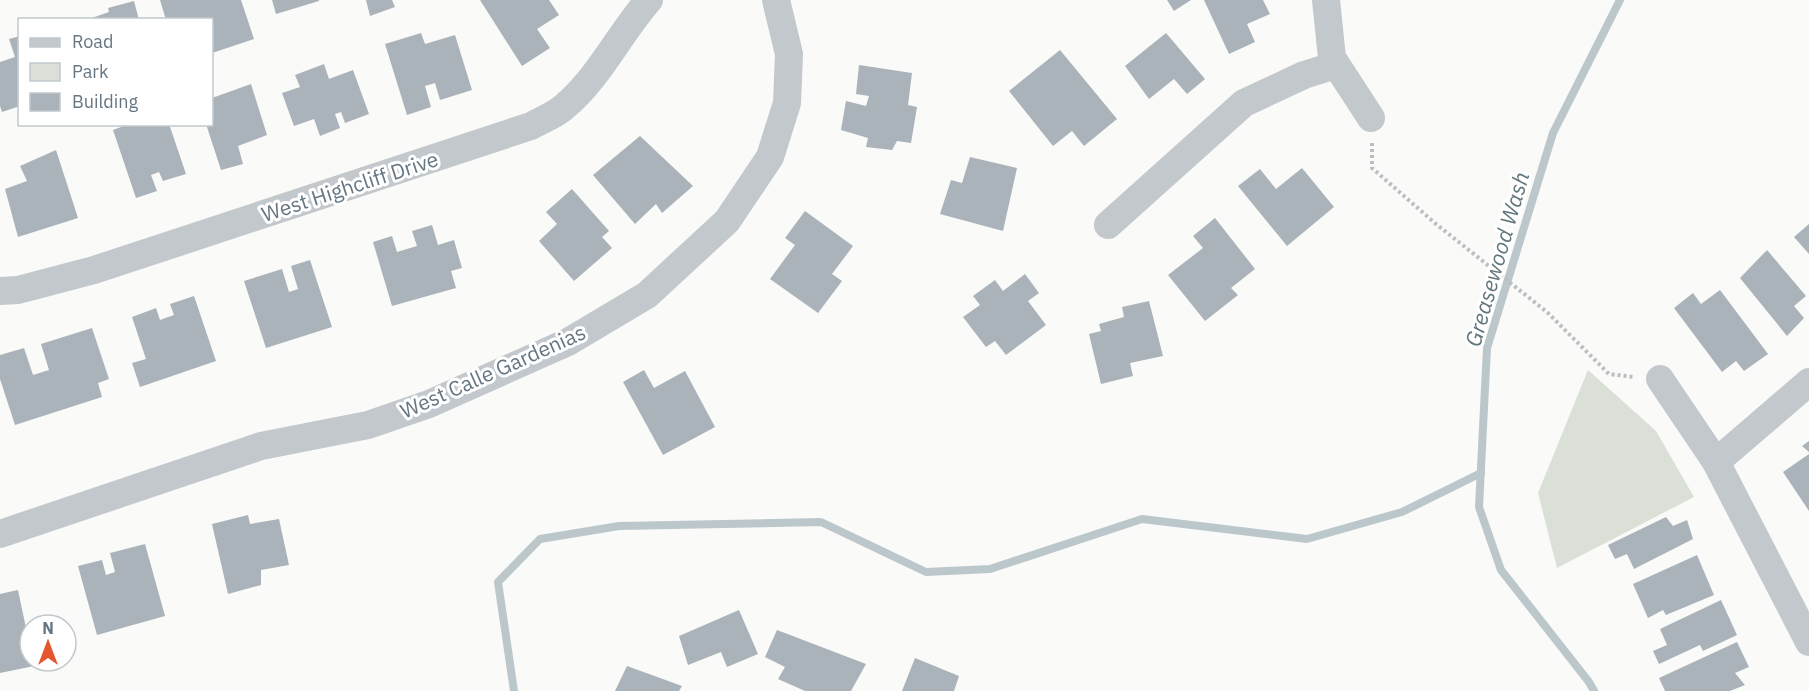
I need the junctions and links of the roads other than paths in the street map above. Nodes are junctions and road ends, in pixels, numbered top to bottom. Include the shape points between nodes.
1 (649, 0) edge
2 (776, 0) edge
3 (1326, 0) edge
4 (1336, 65) junction
5 (1371, 118) road end
6 (1108, 225) dead end
7 (0, 291) edge
8 (1660, 379) road end
9 (1809, 382) edge
10 (1716, 462) junction
11 (0, 534) edge
12 (1809, 642) edge

1 - 7 street, West Highcliff Drive via 571,100 531,126 94,270
2 - 11 street, West Calle Gardenias via 789,54 787,103 770,157 727,221 647,295 568,342 429,404 368,425 261,446
3 - 4 street
4 - 5 street
4 - 6 street via 1244,103
8 - 10 street
9 - 10 street
10 - 12 street

